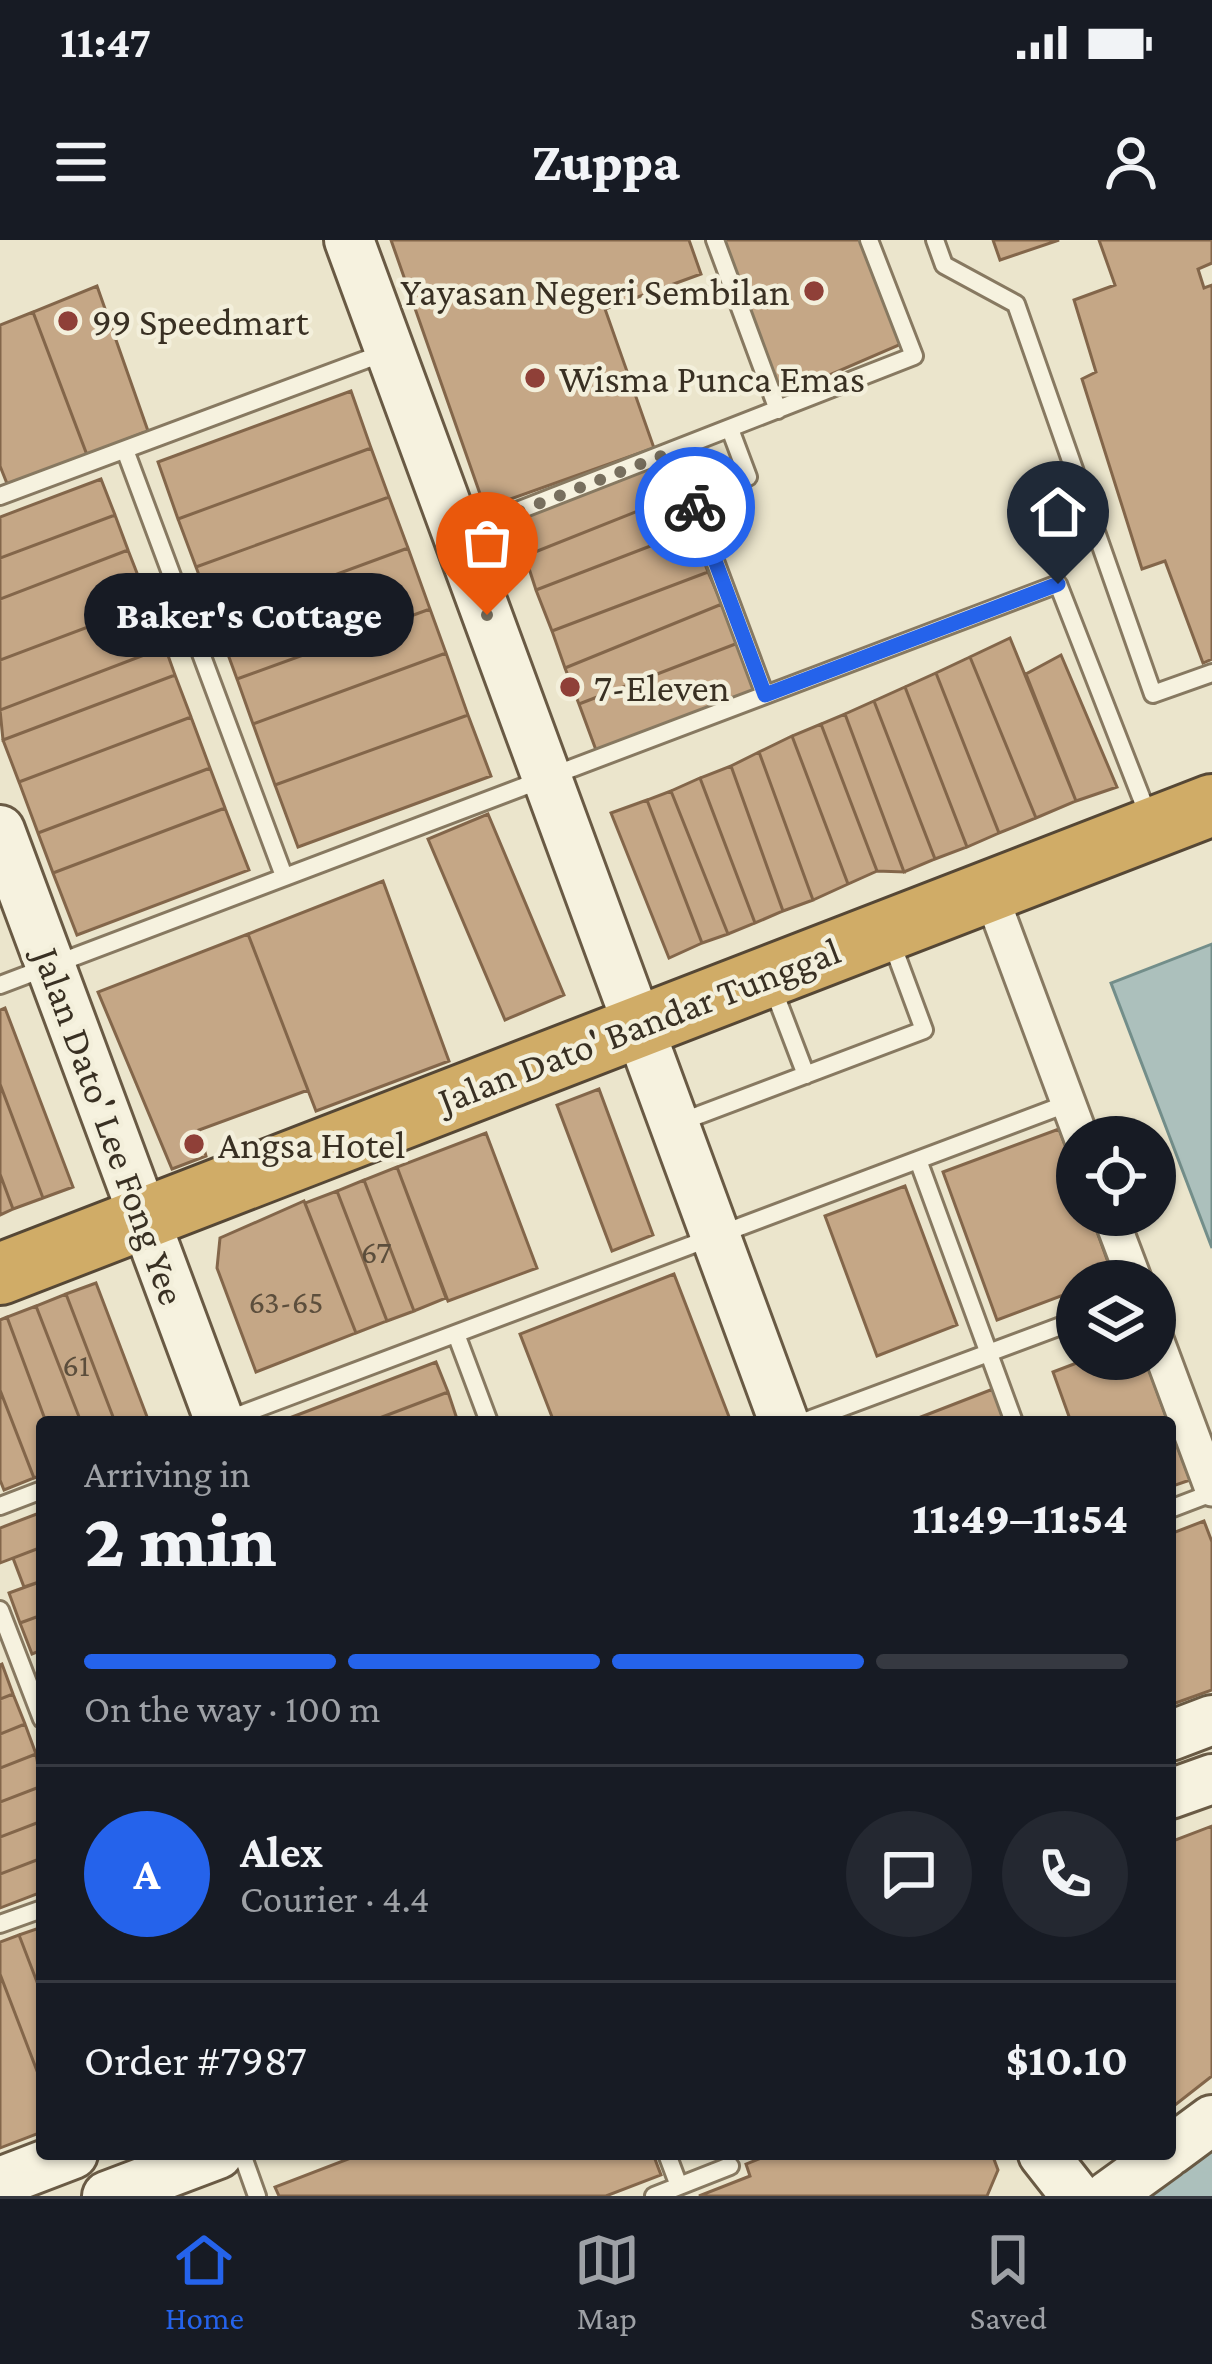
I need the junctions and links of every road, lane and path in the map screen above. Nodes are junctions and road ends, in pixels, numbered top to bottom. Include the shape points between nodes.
1 (349, 240) edge
2 (715, 240) edge
3 (869, 240) edge
4 (935, 240) edge
5 (390, 350) junction
6 (778, 410) junction
7 (730, 429) junction
8 (125, 449) junction
9 (674, 451) junction
10 (748, 477) dead end
11 (0, 496) edge
12 (458, 535) junction
13 (1212, 673) edge
14 (765, 695) junction
15 (547, 777) junction
16 (1212, 805) edge
17 (1153, 827) junction
18 (0, 830) edge
19 (284, 876) junction
20 (989, 890) junction
21 (886, 929) junction
22 (50, 966) junction
23 (768, 975) junction
24 (0, 985) edge
25 (638, 1024) junction
26 (806, 1075) junction
27 (1069, 1103) junction
28 (1074, 1116) edge
29 (675, 1124) junction
30 (918, 1160) junction
31 (144, 1218) junction
32 (716, 1236) junction
33 (0, 1274) edge
34 (1056, 1328) edge
35 (456, 1334) junction
36 (988, 1353) junction
37 (1171, 1380) edge
38 (218, 1416) edge
39 (236, 1416) edge
40 (487, 1416) edge
41 (782, 1416) edge
42 (819, 1416) edge
43 (1012, 1416) edge
44 (1212, 1491) edge
45 (36, 1492) edge
46 (0, 1505) edge
47 (1176, 1506) edge
48 (0, 1610) edge
49 (36, 1704) edge
50 (1212, 1720) edge
51 (1176, 1734) edge
52 (1212, 1779) edge
53 (1176, 1792) edge
54 (36, 1911) edge
55 (0, 1924) edge
56 (1212, 2120) edge
57 (1176, 2147) edge
58 (57, 2160) edge
59 (202, 2160) edge
60 (244, 2160) edge
61 (669, 2160) edge
62 (1054, 2160) edge
63 (1154, 2160) edge
64 (730, 2166) dead end
65 (0, 2182) edge
66 (680, 2186) junction
67 (1104, 2186) edge
68 (106, 2196) edge
69 (257, 2196) edge
70 (654, 2196) edge

1 - 5 main road
2 - 6 lane
3 - 6 lane via 914,356
4 - 13 lane via 944,265 1016,304 1154,694
5 - 8 lane
5 - 12 main road
6 - 7 lane
7 - 9 lane
7 - 10 lane
8 - 11 lane
8 - 19 lane
9 - 12 lane
9 - 14 lane
12 - 15 main road
14 - 15 lane
14 - 17 lane via 1058,584
15 - 19 lane
15 - 25 main road
16 - 17 highway, Jalan Dato' Bandar Tunggal
17 - 20 highway, Jalan Dato' Bandar Tunggal
18 - 22 main road, Jalan Dato' Lee Fong Yee
19 - 22 lane
20 - 21 highway, Jalan Dato' Bandar Tunggal
20 - 27 street
21 - 23 highway, Jalan Dato' Bandar Tunggal
21 - 26 lane via 924,1030
22 - 24 lane
22 - 31 main road, Jalan Dato' Lee Fong Yee
23 - 25 highway, Jalan Dato' Bandar Tunggal
23 - 26 lane
25 - 29 main road
25 - 31 highway, Jalan Dato' Bandar Tunggal
26 - 29 lane
27 - 28 street
27 - 30 lane
29 - 32 main road
30 - 32 lane
30 - 36 lane
31 - 33 highway, Jalan Dato' Bandar Tunggal
31 - 38 main road, Jalan Dato' Lee Fong Yee
32 - 35 lane
32 - 41 main road
34 - 36 lane
35 - 39 lane
35 - 40 lane
36 - 42 lane
36 - 43 lane
37 - 44 street
44 - 47 lane
45 - 46 lane
48 - 49 lane
50 - 51 main road
52 - 53 main road
54 - 55 lane
56 - 57 main road
58 - 65 main road
59 - 68 main road
60 - 69 lane
61 - 66 lane
62 - 67 main road
63 - 67 main road
64 - 66 lane
66 - 70 lane

